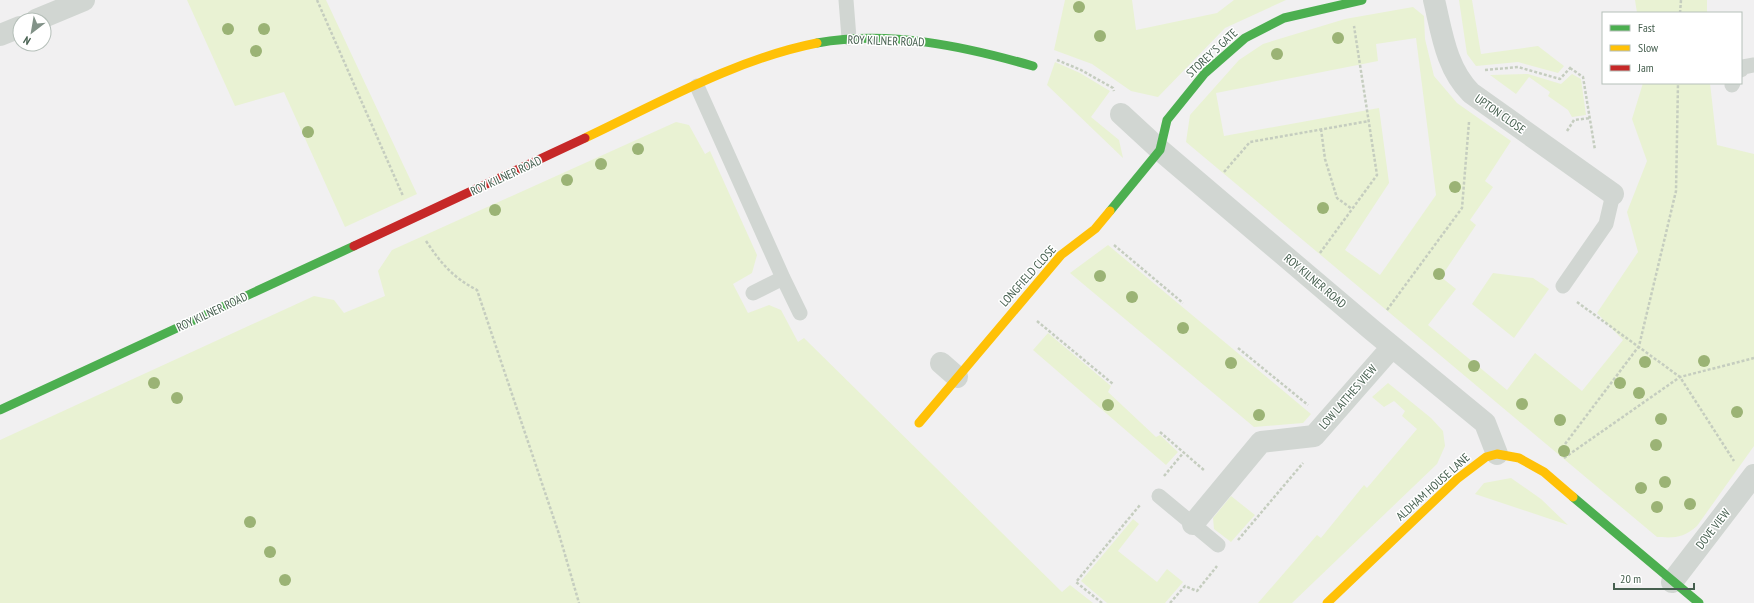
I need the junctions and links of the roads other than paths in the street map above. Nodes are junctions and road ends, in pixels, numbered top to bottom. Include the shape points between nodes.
1 (84, 0) edge
2 (846, 0) edge
3 (1362, 0) edge
4 (1434, 0) edge
5 (1342, 3) edge
6 (52, 13) edge
7 (12, 30) edge
8 (0, 35) edge
9 (848, 38) junction
10 (1754, 65) edge
11 (1033, 66) road end
12 (1742, 68) edge
13 (697, 86) junction
14 (1121, 114) road end
15 (1160, 150) junction
16 (1613, 194) joint
17 (783, 278) junction
18 (1563, 286) road end
19 (753, 293) dead end
20 (800, 313) dead end
21 (1392, 346) junction
22 (0, 410) edge
23 (919, 423) dead end
24 (1497, 454) junction
25 (1751, 479) edge
26 (1158, 496) dead end
27 (1193, 524) junction
28 (1218, 545) dead end
29 (1672, 582) junction
30 (1327, 603) edge
31 (1699, 603) edge

1 - 6 street
2 - 9 lane
3 - 5 street, STOREY'S GATE
4 - 16 street, UPTON CLOSE via 1447,54 1466,88
5 - 15 street, STOREY'S GATE via 1284,18 1245,38 1205,73 1167,120
7 - 8 street
9 - 11 street, ROY KILNER ROAD via 909,40 951,46 1001,56
9 - 13 street, ROY KILNER ROAD via 799,47 726,72
10 - 12 lane
13 - 17 lane
13 - 22 street, ROY KILNER ROAD
14 - 15 street, ROY KILNER ROAD
15 - 21 street, ROY KILNER ROAD
15 - 23 street, LONGFIELD CLOSE via 1095,229 1061,255 1018,306 949,370
16 - 18 lane via 1606,224
17 - 19 lane
17 - 20 lane
21 - 24 street, ROY KILNER ROAD via 1485,423
21 - 27 street, LOW LAITHES VIEW via 1320,428 1261,442
24 - 29 street via 1519,458 1544,472
24 - 30 street, ALDHAM HOUSE LANE via 1486,457 1457,479
25 - 29 street, DOVE VIEW
26 - 27 lane
27 - 28 lane
29 - 31 street

